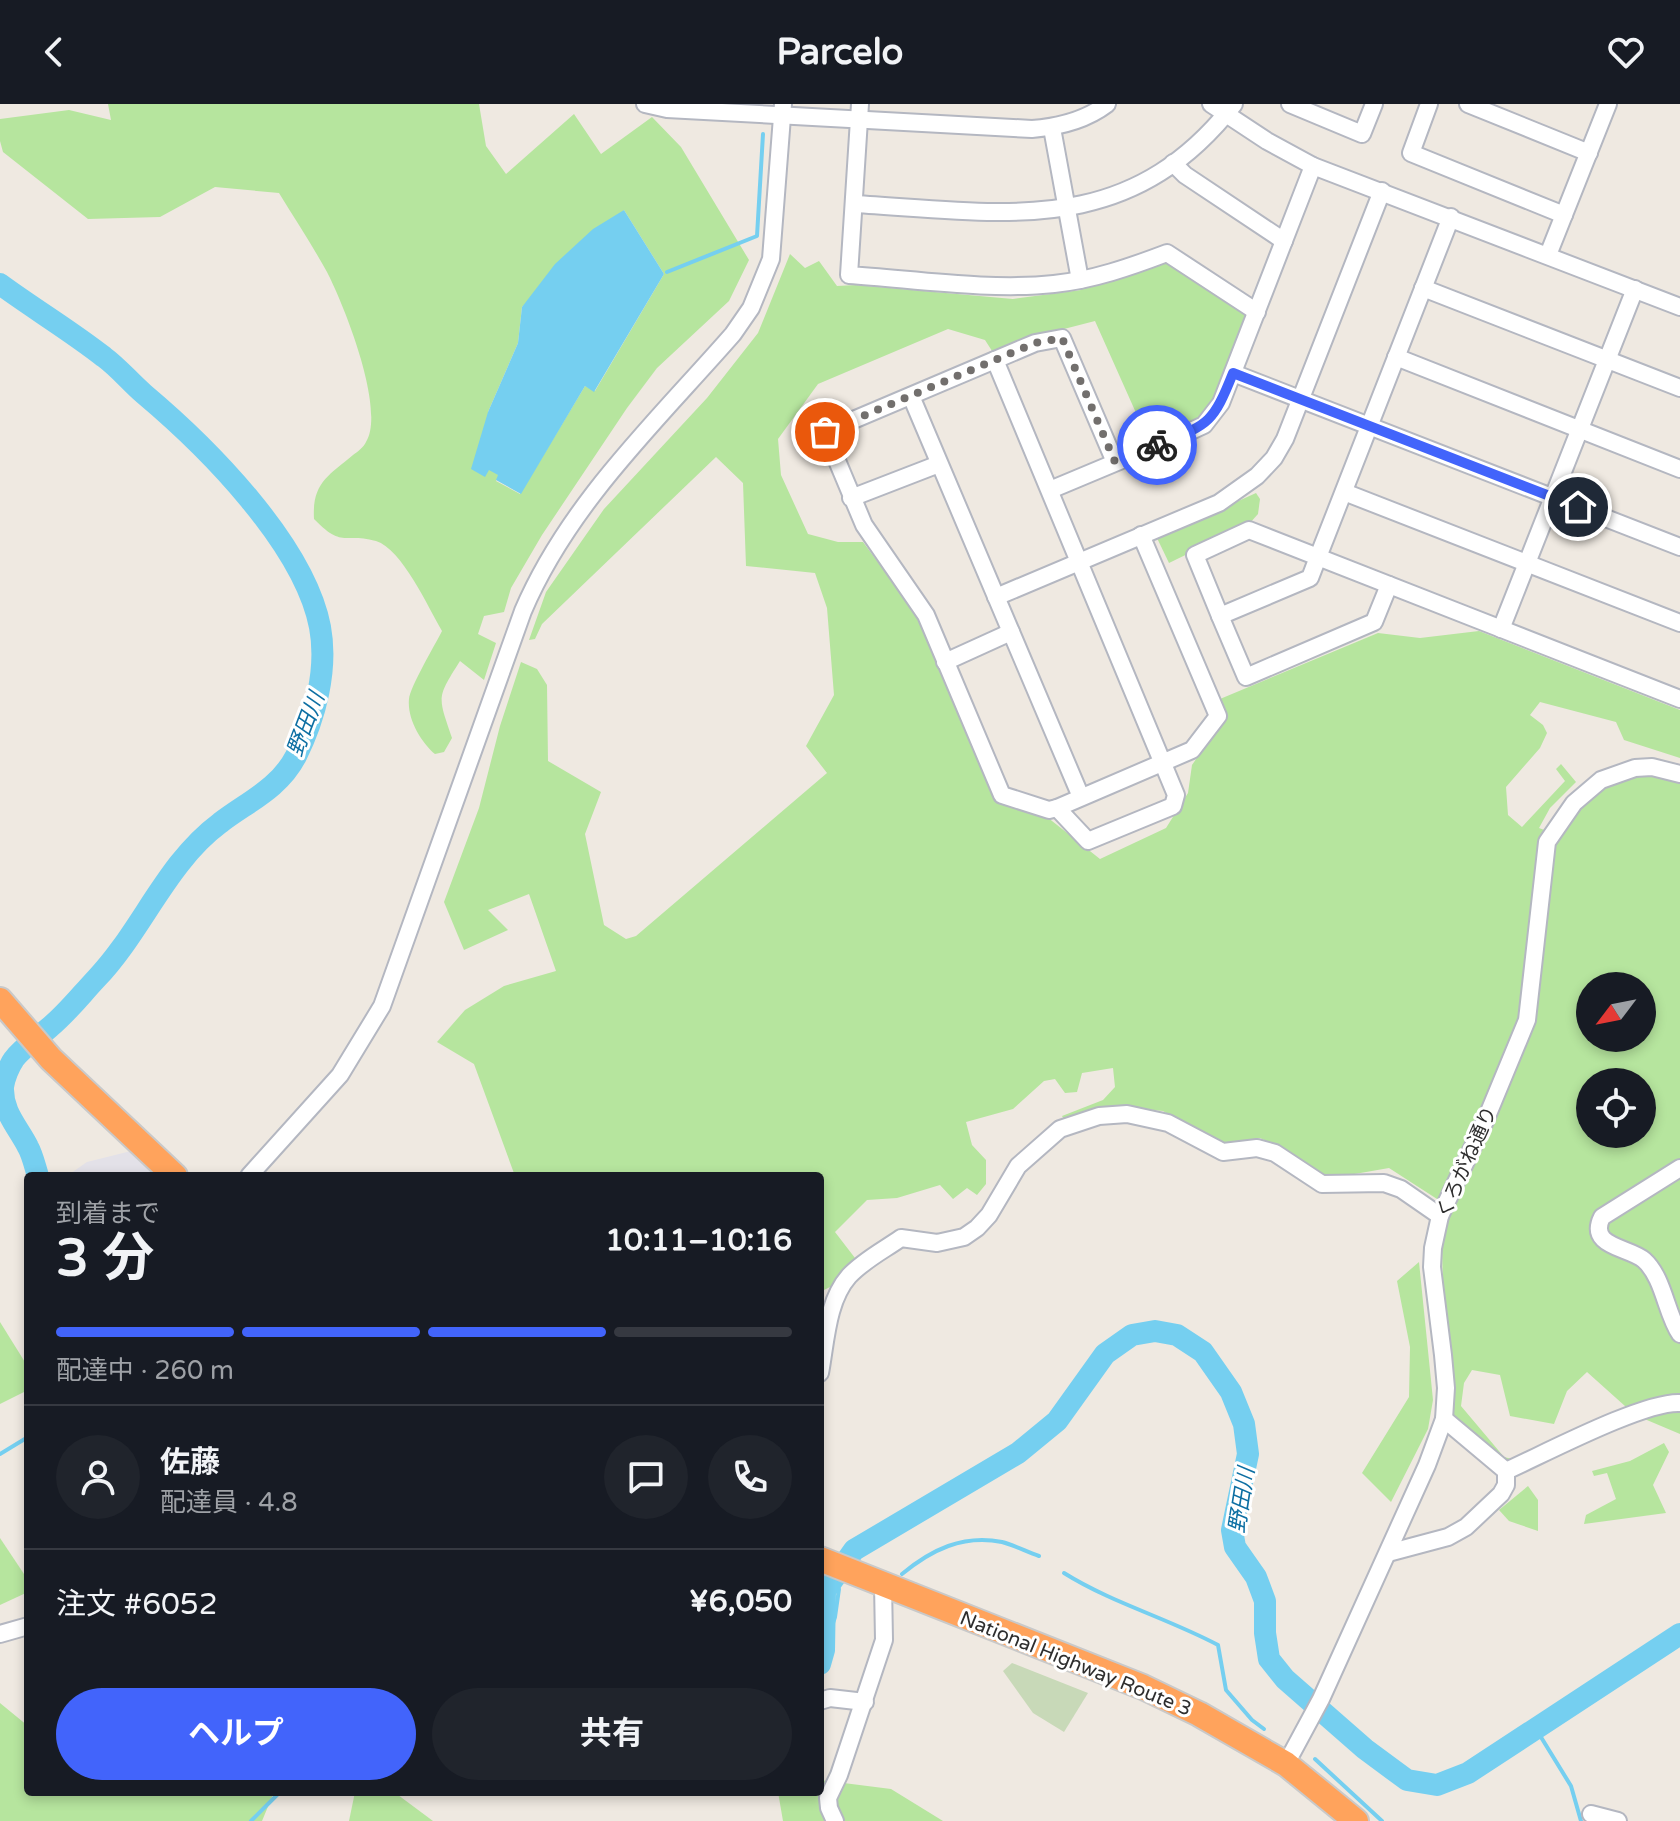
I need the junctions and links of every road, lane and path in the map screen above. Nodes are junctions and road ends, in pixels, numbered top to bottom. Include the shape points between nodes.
1 (645, 104) edge
2 (1211, 104) edge
3 (1290, 104) edge
4 (1374, 104) edge
5 (1429, 104) edge
6 (1468, 104) edge
7 (1608, 104) edge
8 (1103, 105) edge
9 (694, 107) edge
10 (1230, 109) edge
11 (783, 110) edge
12 (859, 112) edge
13 (1052, 128) junction
14 (1589, 153) junction
15 (1173, 163) junction
16 (1313, 166) junction
17 (1382, 191) junction
18 (855, 204) junction
19 (1067, 209) junction
20 (1564, 215) junction
21 (1451, 217) junction
22 (1284, 241) junction
23 (1548, 255) junction
24 (1080, 280) junction
25 (1423, 288) junction
26 (1635, 289) junction
27 (1680, 307) edge
28 (1257, 312) junction
29 (1396, 357) junction
30 (995, 360) junction
31 (1607, 360) junction
32 (1233, 373) junction
33 (1680, 388) edge
34 (911, 396) junction
35 (1300, 399) junction
36 (1369, 426) junction
37 (1580, 429) junction
38 (1115, 462) junction
39 (939, 464) junction
40 (1680, 469) edge
41 (1050, 490) junction
42 (1344, 492) junction
43 (1553, 497) junction
44 (851, 498) junction
45 (1141, 535) junction
46 (1680, 547) edge
47 (1318, 557) junction
48 (1080, 561) junction
49 (1527, 563) junction
50 (1389, 585) junction
51 (996, 597) junction
52 (1220, 616) junction
53 (1680, 623) edge
54 (1501, 629) junction
55 (1011, 632) junction
56 (945, 662) junction
57 (1680, 699) edge
58 (1164, 762) junction
59 (1680, 774) edge
60 (1081, 797) junction
61 (1057, 808) junction
62 (7, 1009) edge
63 (1680, 1168) edge
64 (171, 1172) edge
65 (253, 1172) edge
66 (1440, 1216) junction
67 (1680, 1334) edge
68 (824, 1352) edge
69 (1680, 1403) edge
70 (1444, 1419) junction
71 (1506, 1471) junction
72 (1388, 1553) junction
73 (824, 1561) edge
74 (883, 1584) junction
75 (24, 1627) edge
76 (0, 1634) edge
77 (824, 1700) edge
78 (865, 1702) junction
79 (1286, 1764) junction
80 (835, 1821) edge
81 (1356, 1821) edge
82 (1593, 1821) edge
83 (1618, 1821) edge

1 - 9 street
2 - 10 street
3 - 4 street via 1362,134
5 - 20 street via 1411,153
6 - 14 street
7 - 14 street
8 - 13 street
9 - 11 street
10 - 15 street
10 - 16 street via 1267,141
11 - 12 street
11 - 65 street via 771,259 751,308 578,511 545,562 382,1006 340,1075
12 - 13 street via 1001,129
12 - 18 street
13 - 19 street
14 - 20 street
15 - 19 street via 1134,187
15 - 22 street
16 - 17 street
16 - 22 street
17 - 21 street
17 - 35 street
18 - 19 street via 1004,213
18 - 24 street via 849,275 1002,285
19 - 24 street
20 - 23 street
21 - 23 street
21 - 25 street
22 - 28 street
23 - 26 street
24 - 28 street via 1167,253
25 - 29 street
25 - 31 street
26 - 27 street
26 - 31 street
28 - 32 street
29 - 36 street
29 - 37 street
30 - 34 street
30 - 38 street via 1062,338
30 - 41 street
31 - 33 street
31 - 37 street
32 - 35 street
32 - 38 street via 1221,403 1204,425
34 - 39 street
34 - 44 street via 825,432
35 - 36 street
35 - 45 street via 1285,439 1257,476 1219,503
36 - 42 street
36 - 43 street
37 - 40 street
37 - 43 street
38 - 41 street
39 - 44 street
39 - 51 street
41 - 48 street
42 - 47 street
42 - 49 street
43 - 46 street
43 - 49 street
44 - 56 street via 926,615
45 - 48 street
45 - 58 street via 1218,716 1192,750
47 - 50 street
47 - 52 street via 1310,578
47 - 52 street via 1249,530 1195,555
48 - 51 street
48 - 58 street
49 - 53 street
49 - 54 street
50 - 52 street via 1374,622 1246,677
50 - 54 street
51 - 55 street
54 - 57 street
55 - 56 street
55 - 60 street
56 - 61 street via 1002,795
58 - 60 street
58 - 61 street via 1176,795 1173,806 1088,841
59 - 66 street, くろがね通り via 1635,768 1601,780 1574,803 1547,842 1527,1020
60 - 61 street
62 - 64 highway via 51,1059
63 - 67 street via 1602,1217 1599,1224 1608,1244 1644,1260
66 - 68 street via 1384,1183 1322,1184 1275,1153 1257,1148 1223,1152 1153,1118 1099,1116 1060,1129 1018,1166 989,1215 964,1237 937,1243 901,1238 856,1269 834,1301
66 - 70 street, くろがね通り via 1432,1267 1445,1377
69 - 71 street via 1617,1421
70 - 71 street
70 - 72 street, くろがね通り
71 - 72 street via 1501,1494 1466,1527
72 - 79 street, くろがね通り
73 - 74 highway, National Highway Route 3
74 - 78 street via 884,1640
74 - 79 highway, National Highway Route 3 via 1143,1687
75 - 76 street
77 - 78 street
78 - 80 street via 828,1798
79 - 81 highway, National Highway Route 3
82 - 83 street via 1591,1814

